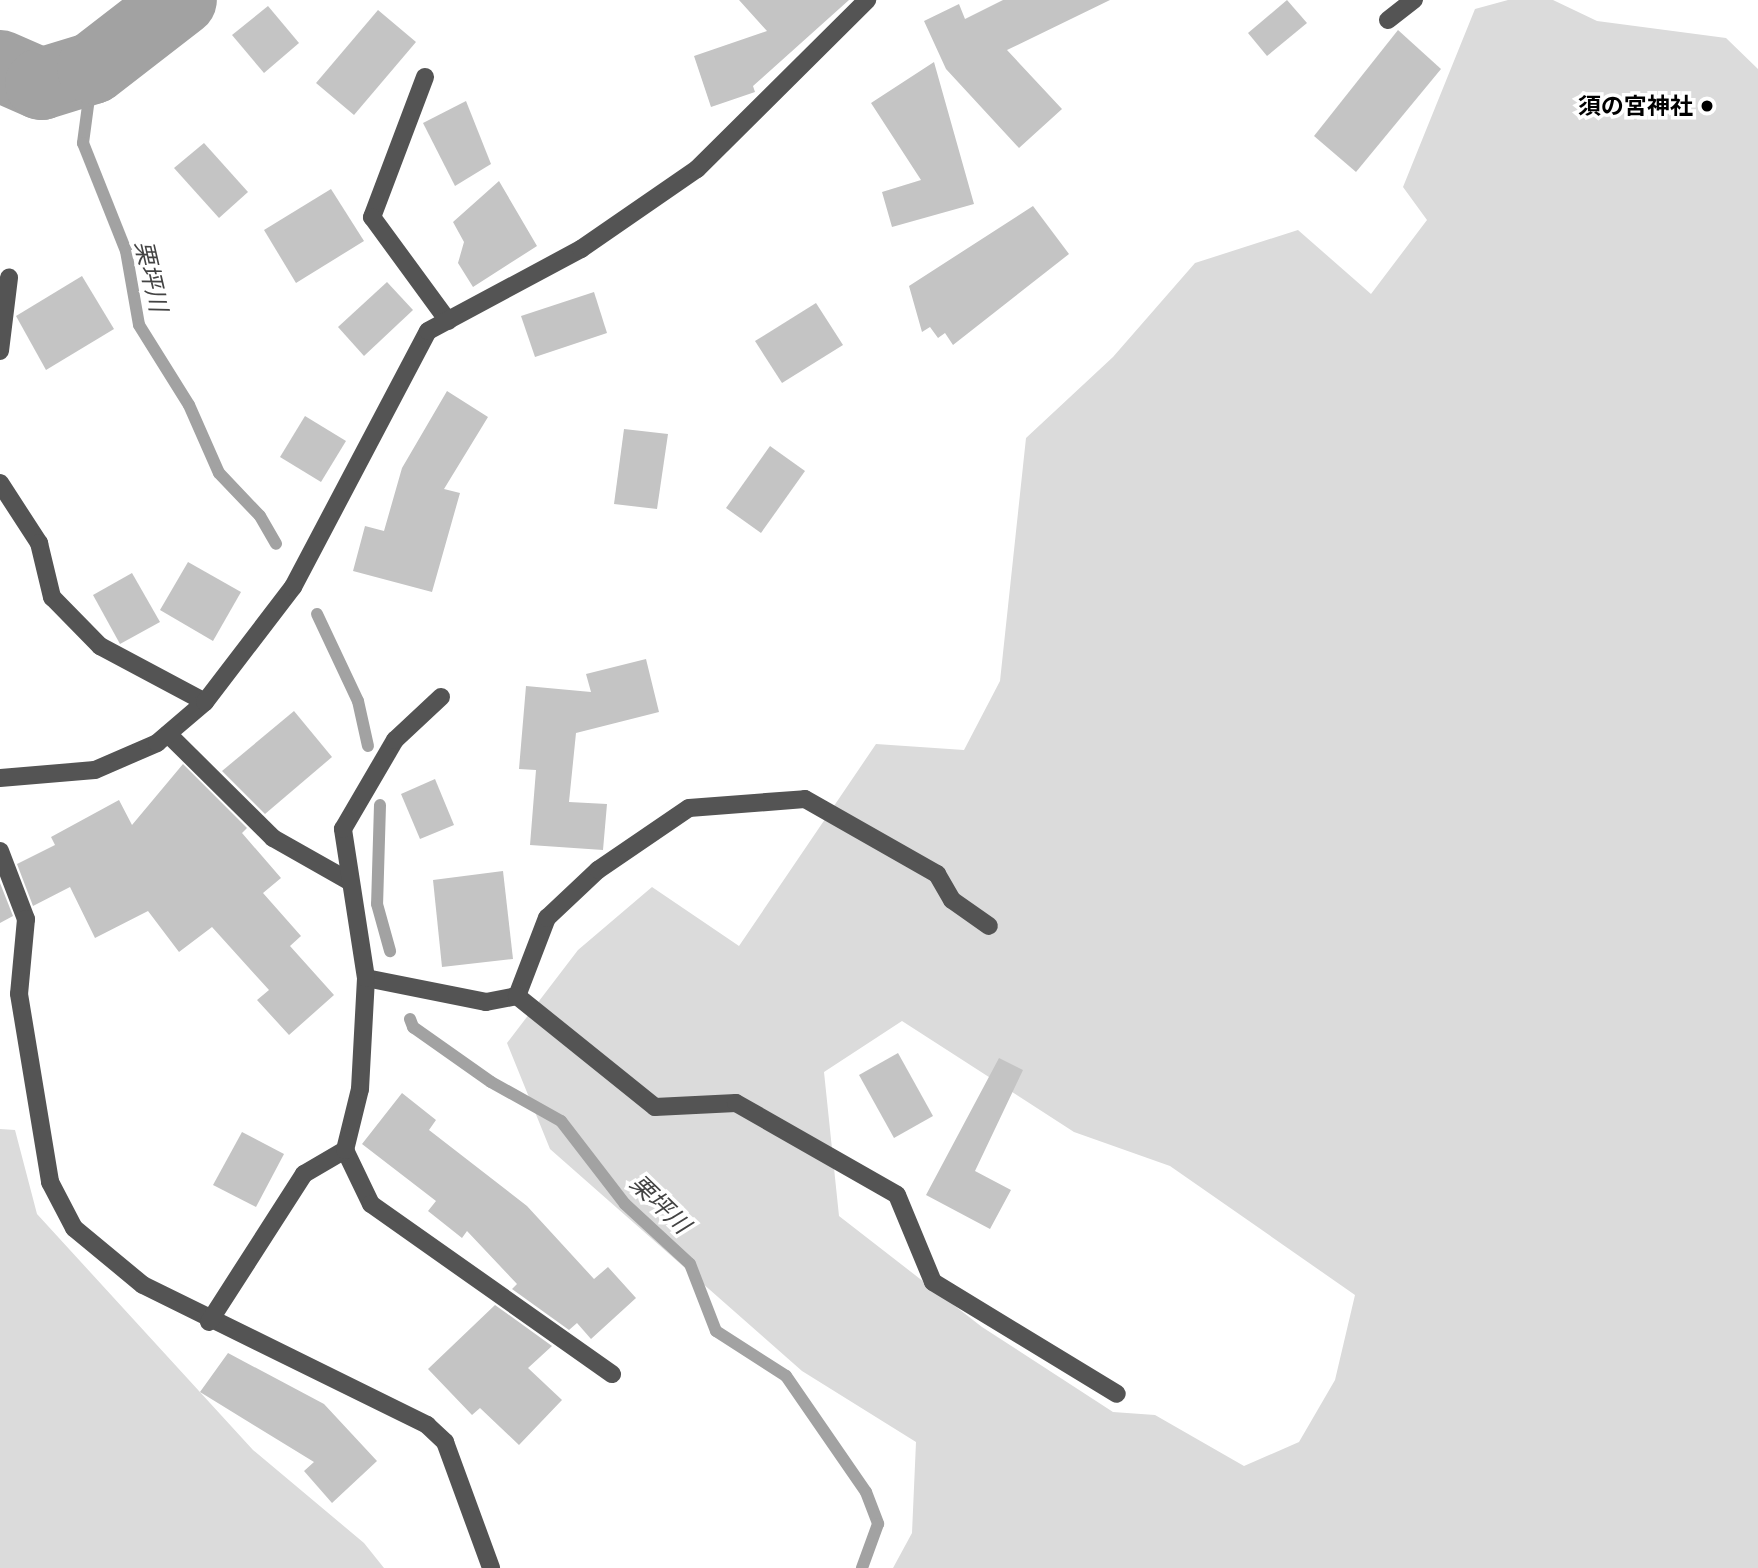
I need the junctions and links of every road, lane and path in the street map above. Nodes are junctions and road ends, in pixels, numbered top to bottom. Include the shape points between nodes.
1 (867, 0) edge
2 (1414, 0) edge
3 (1388, 20) dead end
4 (425, 77) dead end
5 (9, 278) dead end
6 (447, 321) junction
7 (0, 351) edge
8 (0, 483) edge
9 (441, 697) dead end
10 (205, 702) junction
11 (168, 734) junction
12 (0, 778) edge
13 (0, 851) edge
14 (349, 881) junction
15 (989, 926) dead end
16 (366, 978) junction
17 (517, 996) junction
18 (345, 1150) junction
19 (209, 1322) junction
20 (612, 1374) dead end
21 (1117, 1394) dead end
22 (491, 1568) edge

1 - 6 street via 697,169 582,249
2 - 3 street
4 - 6 street via 372,217
5 - 7 street
6 - 10 street via 428,331 293,587
8 - 10 street via 39,543 52,597 100,646
9 - 14 street via 396,740 343,829
10 - 11 street
11 - 12 street via 96,769
11 - 14 street via 274,838
13 - 19 street via 26,919 19,994 50,1182 74,1228 143,1285
14 - 16 street
15 - 17 street via 952,900 937,874 806,799 689,808 598,870 547,918
16 - 17 street via 486,1002
16 - 18 street via 360,1089
17 - 21 street via 655,1107 736,1103 897,1195 933,1282
18 - 19 street via 304,1174
18 - 20 street via 371,1204
19 - 22 street via 426,1425 444,1443

